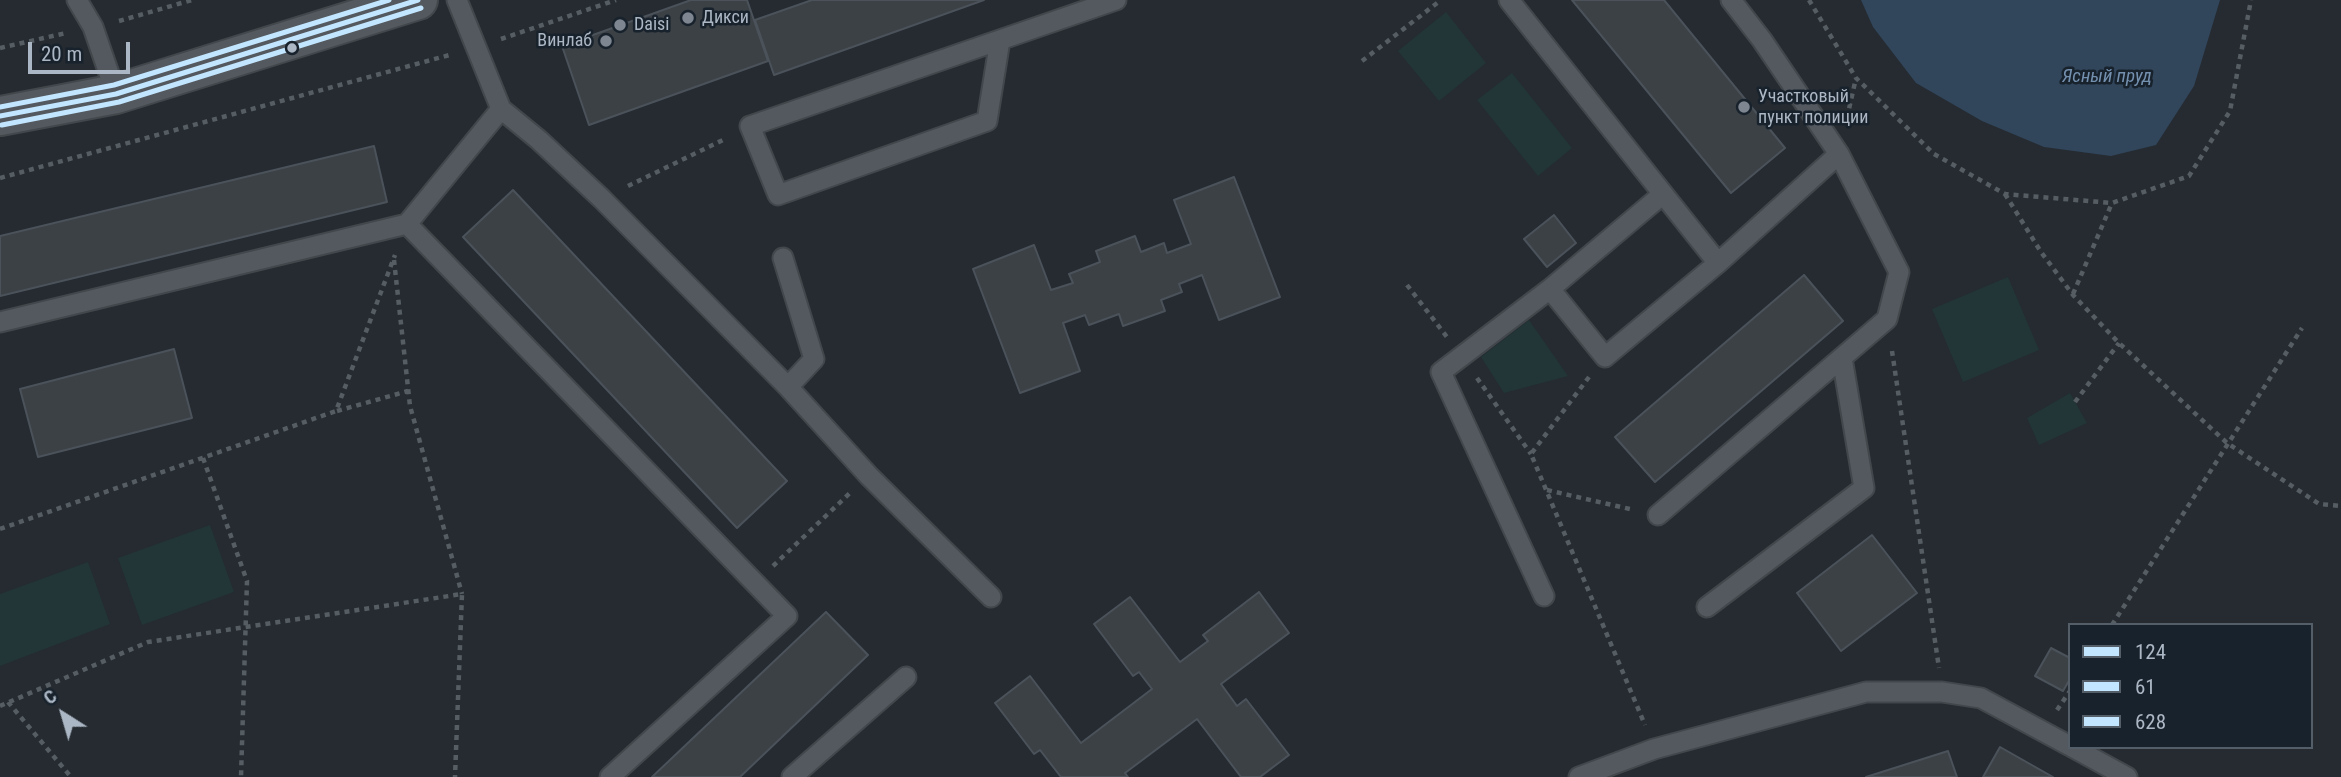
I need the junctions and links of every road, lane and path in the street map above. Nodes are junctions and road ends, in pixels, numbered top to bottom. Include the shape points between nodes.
1 (77, 0) edge
2 (418, 0) edge
3 (457, 0) edge
4 (616, 0) edge
5 (1116, 0) edge
6 (1441, 0) edge
7 (1509, 0) edge
8 (1731, 0) edge
9 (1809, 0) edge
10 (2251, 0) edge
11 (1000, 40) junction
12 (474, 48) junction
13 (1362, 61) dead end
14 (116, 94) junction
15 (501, 109) junction
16 (0, 116) edge
17 (750, 126) junction
18 (1839, 154) junction
19 (0, 178) edge
20 (1662, 194) junction
21 (2005, 194) junction
22 (602, 199) junction
23 (2112, 203) junction
24 (407, 224) junction
25 (783, 258) dead end
26 (394, 259) junction
27 (1718, 263) junction
28 (1407, 285) dead end
29 (1550, 289) junction
30 (2073, 295) junction
31 (1887, 319) junction
32 (0, 322) edge
33 (2302, 328) dead end
34 (2119, 343) junction
35 (1462, 356) junction
36 (1605, 357) junction
37 (1842, 358) junction
38 (788, 387) junction
39 (408, 391) junction
40 (2075, 402) dead end
41 (336, 411) junction
42 (2227, 443) junction
43 (1531, 454) junction
44 (203, 458) junction
45 (869, 476) junction
46 (1546, 490) junction
47 (2341, 506) edge
48 (1658, 515) joint
49 (0, 529) edge
50 (755, 583) junction
51 (462, 594) junction
52 (1545, 596) dead end
53 (992, 597) dead end
54 (1707, 607) dead end
55 (2113, 623) edge
56 (245, 627) junction
57 (906, 677) dead end
58 (1942, 692) junction
59 (8, 702) junction
60 (0, 706) edge
61 (2068, 745) edge
62 (1654, 749) junction
63 (2075, 749) edge
64 (71, 777) edge
65 (241, 777) edge
66 (455, 777) edge
67 (610, 777) edge
68 (792, 777) edge
69 (1579, 777) edge
70 (2127, 777) edge

1 - 14 lane via 93,27
2 - 14 street
3 - 12 lane
4 - 12 path
5 - 11 lane
6 - 13 path
7 - 20 lane
8 - 18 lane
9 - 21 path via 1856,78 1934,154
10 - 23 path via 2230,111 2189,176
11 - 17 lane
11 - 17 lane via 987,121 778,195
12 - 15 lane
12 - 19 path
14 - 16 street
15 - 22 lane
15 - 24 lane
17 - 22 path
18 - 27 lane
18 - 31 lane via 1899,272
20 - 27 lane
20 - 29 lane
21 - 23 path
21 - 30 path
22 - 38 lane
23 - 30 path
24 - 26 path
24 - 32 lane
24 - 50 lane
25 - 38 lane via 814,359
26 - 39 path
26 - 41 path
27 - 36 lane
28 - 35 path
29 - 35 lane
29 - 36 lane
30 - 34 path
31 - 37 lane
31 - 58 path
33 - 42 path
34 - 40 path
34 - 42 path
35 - 43 path
35 - 52 lane via 1441,372
36 - 43 path
37 - 48 lane
37 - 54 lane via 1864,488
38 - 45 lane
39 - 41 path
39 - 51 path
41 - 44 path
42 - 47 path via 2319,504
42 - 55 path
43 - 46 path
44 - 49 path
44 - 56 path via 247,581
45 - 50 path
45 - 53 lane
46 - 48 path
46 - 62 path
50 - 67 lane via 787,616
51 - 56 path
51 - 66 path
56 - 59 path via 148,642
56 - 65 path
57 - 68 lane
58 - 61 lane via 1981,698
58 - 62 lane via 1866,692
59 - 60 path
59 - 64 path
62 - 69 lane
63 - 70 lane

